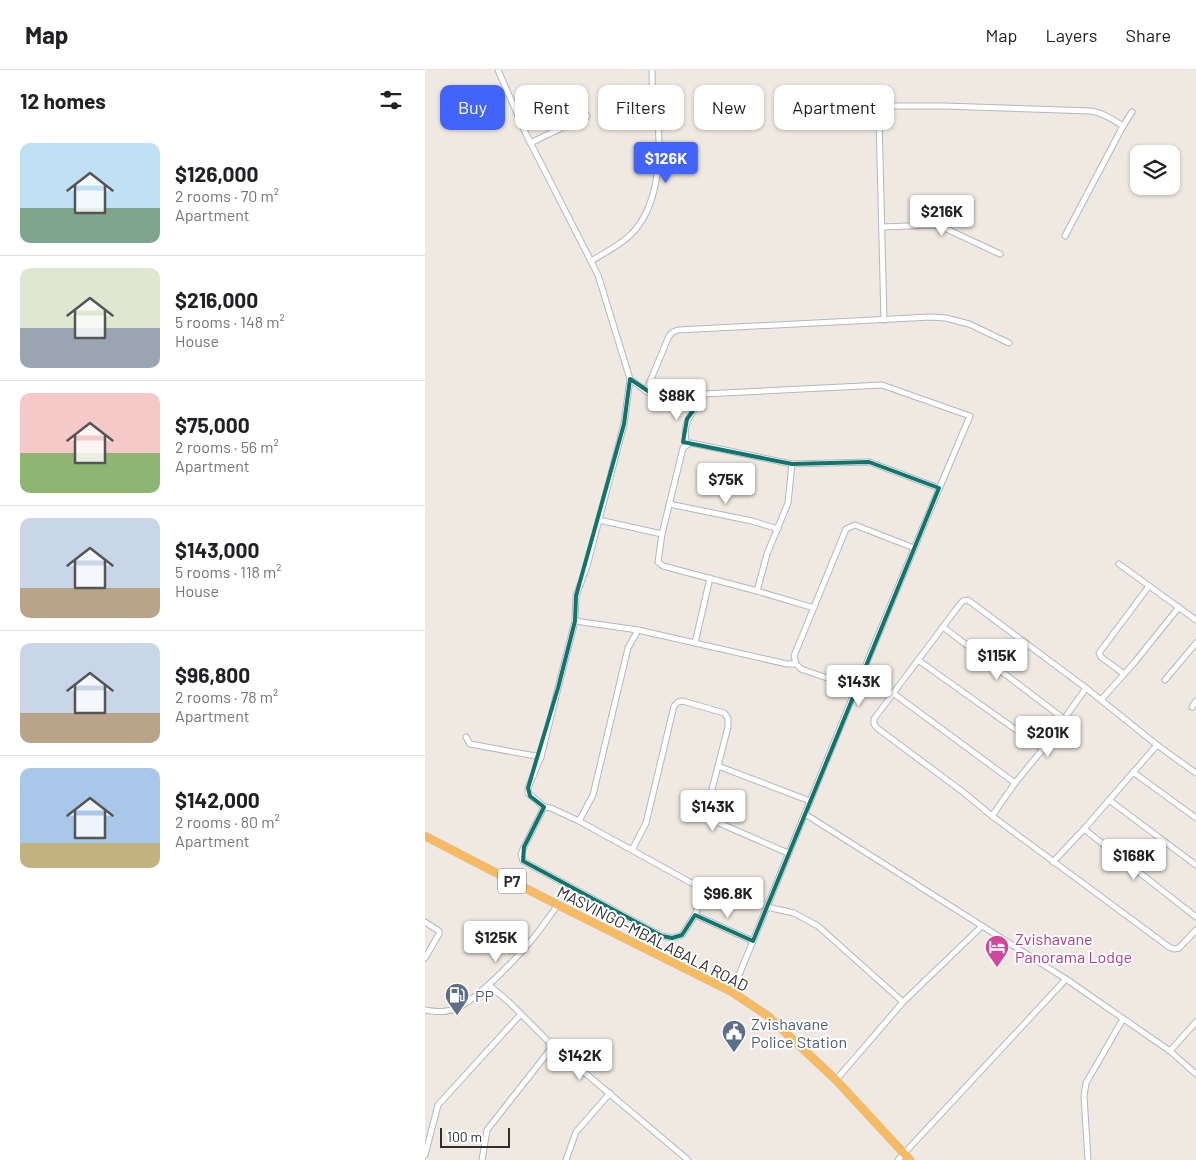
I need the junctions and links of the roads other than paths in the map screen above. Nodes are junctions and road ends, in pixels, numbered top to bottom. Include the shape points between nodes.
1 (498, 70) edge
2 (652, 70) edge
3 (1132, 112) dead end
4 (1123, 126) junction
5 (558, 130) edge
6 (531, 143) junction
7 (882, 227) junction
8 (1065, 236) dead end
9 (999, 254) dead end
10 (591, 261) junction
11 (885, 320) junction
12 (1009, 343) dead end
13 (631, 379) junction
14 (647, 391) junction
15 (695, 394) junction
16 (687, 445) junction
17 (792, 464) junction
18 (939, 488) junction
19 (669, 504) junction
20 (599, 520) junction
21 (778, 528) junction
22 (662, 534) junction
23 (914, 548) junction
24 (1119, 564) dead end
25 (710, 578) junction
26 (1149, 586) junction
27 (757, 591) junction
28 (1179, 607) junction
29 (814, 608) junction
30 (575, 620) junction
31 (1196, 620) edge
32 (943, 627) junction
33 (638, 630) junction
34 (695, 643) junction
35 (1196, 643) edge
36 (919, 660) junction
37 (796, 664) junction
38 (1124, 674) junction
39 (1165, 680) dead end
40 (856, 688) junction
41 (1086, 688) junction
42 (893, 693) junction
43 (1101, 700) junction
44 (1196, 701) edge
45 (1192, 707) dead end
46 (1064, 719) junction
47 (466, 738) dead end
48 (1157, 745) junction
49 (1043, 749) junction
50 (541, 757) junction
51 (718, 766) junction
52 (1133, 772) junction
53 (1196, 773) edge
54 (1015, 783) junction
55 (1109, 800) junction
56 (810, 802) junction
57 (544, 807) junction
58 (805, 814) junction
59 (992, 816) junction
60 (1196, 818) edge
61 (579, 821) junction
62 (1084, 829) junction
63 (425, 836) edge
64 (632, 850) junction
65 (788, 853) junction
66 (1053, 862) junction
67 (1196, 865) edge
68 (558, 905) junction
69 (767, 907) junction
70 (695, 915) junction
71 (1196, 917) edge
72 (425, 922) edge
73 (982, 926) junction
74 (1196, 930) edge
75 (753, 941) junction
76 (425, 958) edge
77 (1066, 979) junction
78 (489, 984) junction
79 (732, 992) junction
80 (903, 1002) junction
81 (425, 1010) edge
82 (521, 1014) junction
83 (1123, 1020) junction
84 (1196, 1022) edge
85 (553, 1046) junction
86 (1170, 1051) junction
87 (1196, 1074) edge
88 (836, 1080) junction
89 (610, 1094) junction
90 (425, 1155) edge
91 (904, 1158) edge
92 (482, 1160) edge
93 (566, 1160) edge
94 (687, 1160) edge
95 (1088, 1160) edge

1 - 6 street
2 - 10 street via 659,142 656,182 649,209 626,239
3 - 4 street
4 - 7 street via 1091,111 944,106 887,108 879,118
4 - 8 street
5 - 6 street
6 - 10 street
7 - 9 street via 940,226
7 - 11 street
10 - 13 street
11 - 12 street via 946,318 969,324
11 - 14 street via 678,330 669,336
13 - 14 street
13 - 20 street via 624,424
14 - 15 street via 665,396
15 - 16 street via 699,403 687,418 684,434
15 - 18 street via 882,385 971,416
16 - 17 street via 691,443
16 - 19 street via 683,448
17 - 18 street via 869,462
17 - 21 street via 788,503
18 - 23 street
19 - 21 street
19 - 22 street
20 - 22 street
20 - 30 street via 576,596
21 - 27 street
22 - 25 street via 658,562
23 - 29 street via 855,525 850,526
23 - 40 street
24 - 26 street
25 - 27 street
25 - 34 street
26 - 28 street
26 - 38 street via 1099,653
27 - 29 street
28 - 31 street
28 - 38 street
29 - 37 street via 793,656
30 - 33 street
30 - 50 street
32 - 36 street
32 - 41 street via 960,604 968,600
32 - 46 street
33 - 34 street
33 - 61 street via 629,648 593,795
34 - 37 street
35 - 39 street
36 - 42 street
36 - 49 street
37 - 40 street
38 - 43 street
40 - 56 street
41 - 43 street
41 - 46 street
42 - 54 street
42 - 59 street via 875,719 877,728
43 - 48 street
44 - 45 street
46 - 49 street
47 - 50 street via 471,744
48 - 52 street
48 - 53 street
49 - 54 street
50 - 57 street via 527,793
51 - 56 street
51 - 64 street via 728,718 724,713 677,702 646,823
51 - 65 street via 709,801 708,812 712,820
52 - 55 street
52 - 60 street
54 - 59 street
55 - 62 street
55 - 67 street
56 - 58 street
57 - 61 street
57 - 70 street via 521,854 523,861 662,936 672,938 682,934
58 - 65 street
58 - 73 street
59 - 66 street
61 - 64 street
62 - 66 street
62 - 71 street
63 - 68 highway, MASVINGO-MBALABALA ROAD / P7
64 - 70 street via 701,889 703,895
65 - 69 street
66 - 74 street via 1169,947 1179,948
68 - 78 street via 537,935
68 - 79 highway, MASVINGO-MBALABALA ROAD / P7
69 - 75 street
69 - 80 street via 794,913 818,926
70 - 75 street
72 - 76 street via 439,934
73 - 77 street
73 - 80 street
75 - 79 street
77 - 83 street
77 - 91 street
78 - 81 street via 461,1007 441,1012
78 - 82 street
79 - 88 highway, MASVINGO-MBALABALA ROAD / P7 via 768,1016
80 - 88 street
82 - 85 street
82 - 90 street via 438,1105
83 - 86 street
83 - 95 street via 1086,1083
84 - 86 street
85 - 89 street
85 - 92 street via 487,1130
86 - 87 street
88 - 91 highway, MASVINGO-MBALABALA ROAD / P7
89 - 93 street via 576,1132
89 - 94 street

